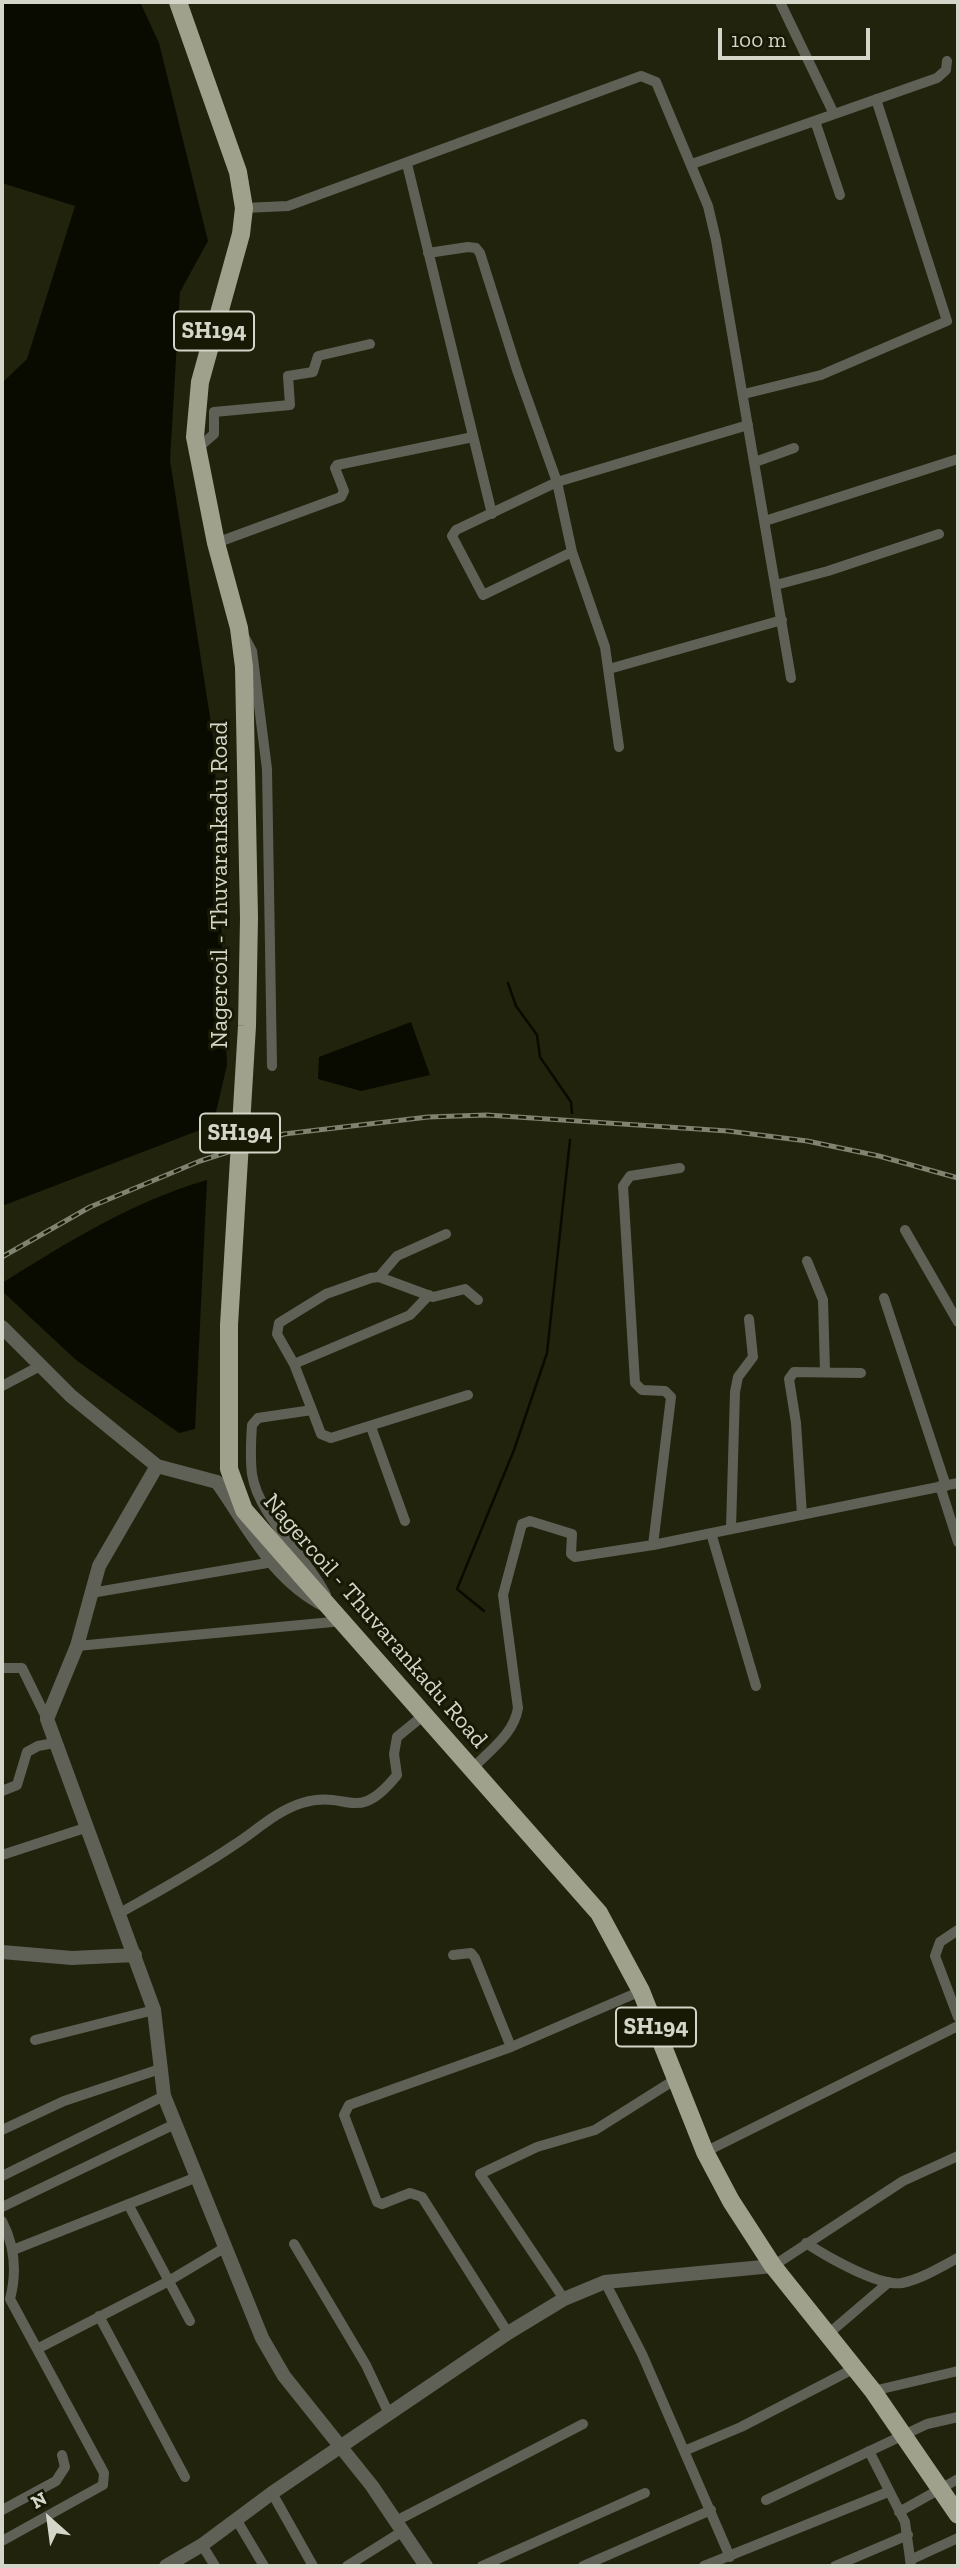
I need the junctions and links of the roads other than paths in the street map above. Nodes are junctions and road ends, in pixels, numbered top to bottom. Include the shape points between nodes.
1 (178, 2) edge
2 (780, 2) edge
3 (947, 61) dead end
4 (876, 99) junction
5 (834, 114) junction
6 (815, 121) junction
7 (407, 163) junction
8 (692, 164) junction
9 (840, 195) dead end
10 (244, 208) junction
11 (429, 253) junction
12 (370, 344) dead end
13 (744, 394) junction
14 (748, 425) junction
15 (473, 437) junction
16 (198, 448) junction
17 (793, 448) dead end
18 (958, 458) edge
19 (755, 462) junction
20 (557, 482) junction
21 (492, 514) junction
22 (765, 521) junction
23 (939, 534) dead end
24 (216, 543) junction
25 (572, 552) junction
26 (776, 585) junction
27 (782, 620) junction
28 (239, 628) junction
29 (609, 669) junction
30 (791, 678) dead end
31 (619, 747) dead end
32 (272, 1066) dead end
33 (680, 1168) dead end
34 (905, 1230) dead end
35 (446, 1234) dead end
36 (807, 1261) dead end
37 (379, 1277) junction
38 (429, 1295) junction
39 (884, 1298) dead end
40 (478, 1300) dead end
41 (749, 1318) dead end
42 (958, 1322) edge
43 (2, 1327) edge
44 (294, 1364) junction
45 (40, 1366) junction
46 (825, 1371) junction
47 (861, 1374) dead end
48 (2, 1386) edge
49 (468, 1395) dead end
50 (313, 1410) junction
51 (371, 1427) junction
52 (157, 1466) junction
53 (958, 1483) edge
54 (943, 1486) junction
55 (802, 1515) junction
56 (405, 1521) dead end
57 (731, 1528) junction
58 (711, 1533) junction
59 (958, 1542) edge
60 (653, 1545) junction
61 (273, 1562) junction
62 (91, 1593) junction
63 (337, 1615) junction
64 (76, 1646) junction
65 (2, 1668) edge
66 (756, 1686) dead end
67 (424, 1715) junction
68 (47, 1719) junction
69 (54, 1743) junction
70 (472, 1769) junction
71 (2, 1791) edge
72 (85, 1828) junction
73 (2, 1855) edge
74 (118, 1914) junction
75 (958, 1930) edge
76 (2, 1952) edge
77 (135, 1955) junction
78 (453, 1955) dead end
79 (641, 1991) junction
80 (154, 2010) junction
81 (958, 2017) edge
82 (958, 2026) edge
83 (36, 2040) dead end
84 (511, 2047) junction
85 (160, 2068) junction
86 (676, 2079) junction
87 (164, 2096) junction
88 (175, 2124) junction
89 (2, 2130) edge
90 (705, 2152) junction
91 (958, 2156) edge
92 (2, 2176) edge
93 (197, 2177) junction
94 (128, 2204) junction
95 (2, 2207) edge
96 (2, 2221) edge
97 (806, 2243) junction
98 (294, 2244) dead end
99 (224, 2248) junction
100 (13, 2250) junction
101 (958, 2258) edge
102 (773, 2266) junction
103 (167, 2282) junction
104 (605, 2282) junction
105 (889, 2282) junction
106 (564, 2299) junction
107 (6, 2303) edge
108 (99, 2316) junction
109 (190, 2321) dead end
110 (508, 2333) junction
111 (827, 2335) junction
112 (37, 2349) junction
113 (853, 2369) junction
114 (958, 2371) edge
115 (873, 2392) junction
116 (389, 2414) junction
117 (958, 2417) edge
118 (583, 2424) dead end
119 (903, 2435) junction
120 (342, 2446) junction
121 (684, 2451) junction
122 (869, 2451) junction
123 (62, 2455) dead end
124 (185, 2477) dead end
125 (958, 2479) edge
126 (888, 2492) junction
127 (272, 2493) junction
128 (645, 2493) dead end
129 (766, 2500) dead end
130 (951, 2501) edge
131 (2, 2510) edge
132 (711, 2510) junction
133 (900, 2512) junction
134 (236, 2519) junction
135 (400, 2526) junction
136 (908, 2535) junction
137 (958, 2538) edge
138 (2, 2541) edge
139 (202, 2545) junction
140 (726, 2561) edge
141 (911, 2563) edge
142 (166, 2566) edge
143 (215, 2566) edge
144 (264, 2566) edge
145 (313, 2566) edge
146 (347, 2566) edge
147 (426, 2566) edge
148 (482, 2566) edge
149 (583, 2566) edge
150 (704, 2566) edge
151 (835, 2566) edge

1 - 10 main road, Nagercoil - Thuvarankadu Road / SH194 via 238,172
2 - 5 street
3 - 4 street via 946,70 937,78
4 - 5 street
4 - 13 street via 947,321 821,375
5 - 6 street
6 - 8 street
6 - 9 street
7 - 8 street via 641,76 656,82
7 - 10 street via 288,206
7 - 11 street
8 - 13 street via 716,240
10 - 16 main road, Nagercoil - Thuvarankadu Road / SH194 via 200,382
11 - 15 street
11 - 20 street via 468,247 480,253
12 - 16 street via 318,356 313,372 288,376 290,405 215,412 214,434
13 - 14 street
14 - 19 street
14 - 20 street
15 - 21 street
15 - 24 street via 337,465 344,491 341,497
16 - 24 main road, Nagercoil - Thuvarankadu Road / SH194
17 - 19 street
18 - 22 street
19 - 22 street
20 - 21 street
20 - 25 street
21 - 25 street via 456,530 453,536 483,595
22 - 26 street
23 - 26 street
24 - 28 main road, Nagercoil - Thuvarankadu Road / SH194
25 - 29 street
26 - 27 street
27 - 29 street
27 - 30 street
28 - 32 street via 252,651 267,769
28 - 63 main road, Nagercoil - Thuvarankadu Road / SH194, bridge via 244,667 249,918 229,1325 229,1469 244,1510
29 - 31 street
33 - 60 street via 630,1176 623,1186 635,1383 642,1390 665,1391 670,1397
34 - 42 street
35 - 37 street via 397,1256
36 - 46 street via 823,1300
37 - 38 street
37 - 44 street via 337,1289 279,1323 277,1334
38 - 40 street via 441,1297 465,1289
38 - 44 street via 410,1315
39 - 54 street
41 - 57 street via 753,1357 738,1377 735,1392
43 - 45 street
44 - 50 street
45 - 48 street
45 - 52 street
46 - 47 street
46 - 55 street via 794,1372 789,1379
49 - 51 street
50 - 51 street via 321,1434 327,1438
50 - 63 street via 254,1421 252,1475 264,1503 317,1576
51 - 56 street
52 - 61 street via 217,1482
52 - 62 street via 99,1566
53 - 54 street
54 - 55 street
54 - 59 street
55 - 57 street
57 - 58 street
58 - 60 street
58 - 66 street
60 - 70 street via 575,1557 571,1554 572,1534 530,1521 522,1524 503,1595 516,1718 513,1728
61 - 62 street
61 - 63 street via 300,1590
62 - 64 street
63 - 64 street
63 - 67 main road, Nagercoil - Thuvarankadu Road / SH194
64 - 68 street
65 - 68 street via 22,1668
67 - 70 main road, Nagercoil - Thuvarankadu Road / SH194
67 - 74 street via 397,1737 397,1775 385,1790 356,1806 336,1800 304,1803 279,1814
68 - 69 street
69 - 71 street via 27,1752 17,1785
69 - 72 street
70 - 79 main road, Nagercoil - Thuvarankadu Road / SH194 via 587,1895 610,1927
72 - 73 street
72 - 74 street
74 - 77 street
75 - 81 street via 940,1942 935,1956
76 - 77 street via 72,1958
77 - 80 street
78 - 84 street via 471,1953 475,1958
79 - 84 street
79 - 86 main road, Nagercoil - Thuvarankadu Road / SH194
80 - 83 street
80 - 85 street
82 - 90 street
84 - 110 street via 349,2105 344,2115 377,2202 410,2193 422,2197
85 - 87 street
85 - 89 street via 64,2101
86 - 90 main road, Nagercoil - Thuvarankadu Road / SH194
86 - 106 street via 595,2130 537,2147 480,2174
87 - 88 street
87 - 92 street
88 - 93 street
88 - 95 street
90 - 102 main road, Nagercoil - Thuvarankadu Road / SH194
91 - 97 street via 904,2181
93 - 94 street
93 - 99 street
94 - 100 street
94 - 103 street
96 - 100 street
97 - 102 street
97 - 105 street via 830,2259
98 - 116 street via 366,2365
99 - 103 street
99 - 120 street via 273,2359
100 - 107 street via 15,2280
101 - 105 street via 922,2277
102 - 104 street
102 - 111 main road, Nagercoil - Thuvarankadu Road / SH194
103 - 108 street
103 - 109 street
104 - 106 street
104 - 121 street
105 - 111 street
106 - 110 street
107 - 112 street
108 - 112 street
108 - 124 street
110 - 116 street
111 - 113 main road, Nagercoil - Thuvarankadu Road / SH194
112 - 138 street via 105,2480
113 - 115 main road, Nagercoil - Thuvarankadu Road / SH194
113 - 121 street
114 - 115 street
115 - 119 main road, Nagercoil - Thuvarankadu Road / SH194
116 - 120 street
117 - 119 street
118 - 135 street
119 - 122 street
119 - 130 main road, Nagercoil - Thuvarankadu Road / SH194
120 - 127 street
120 - 135 street
121 - 132 street
122 - 126 street
122 - 129 street
123 - 131 street via 65,2467 56,2481
125 - 130 street
126 - 133 street
126 - 140 street
127 - 134 street
127 - 145 street
128 - 148 street
130 - 133 street
132 - 140 street
132 - 149 street
133 - 136 street
134 - 139 street
134 - 144 street
135 - 146 street
135 - 147 street
136 - 141 street
136 - 151 street
137 - 141 street
139 - 142 street
139 - 143 street
140 - 150 street

